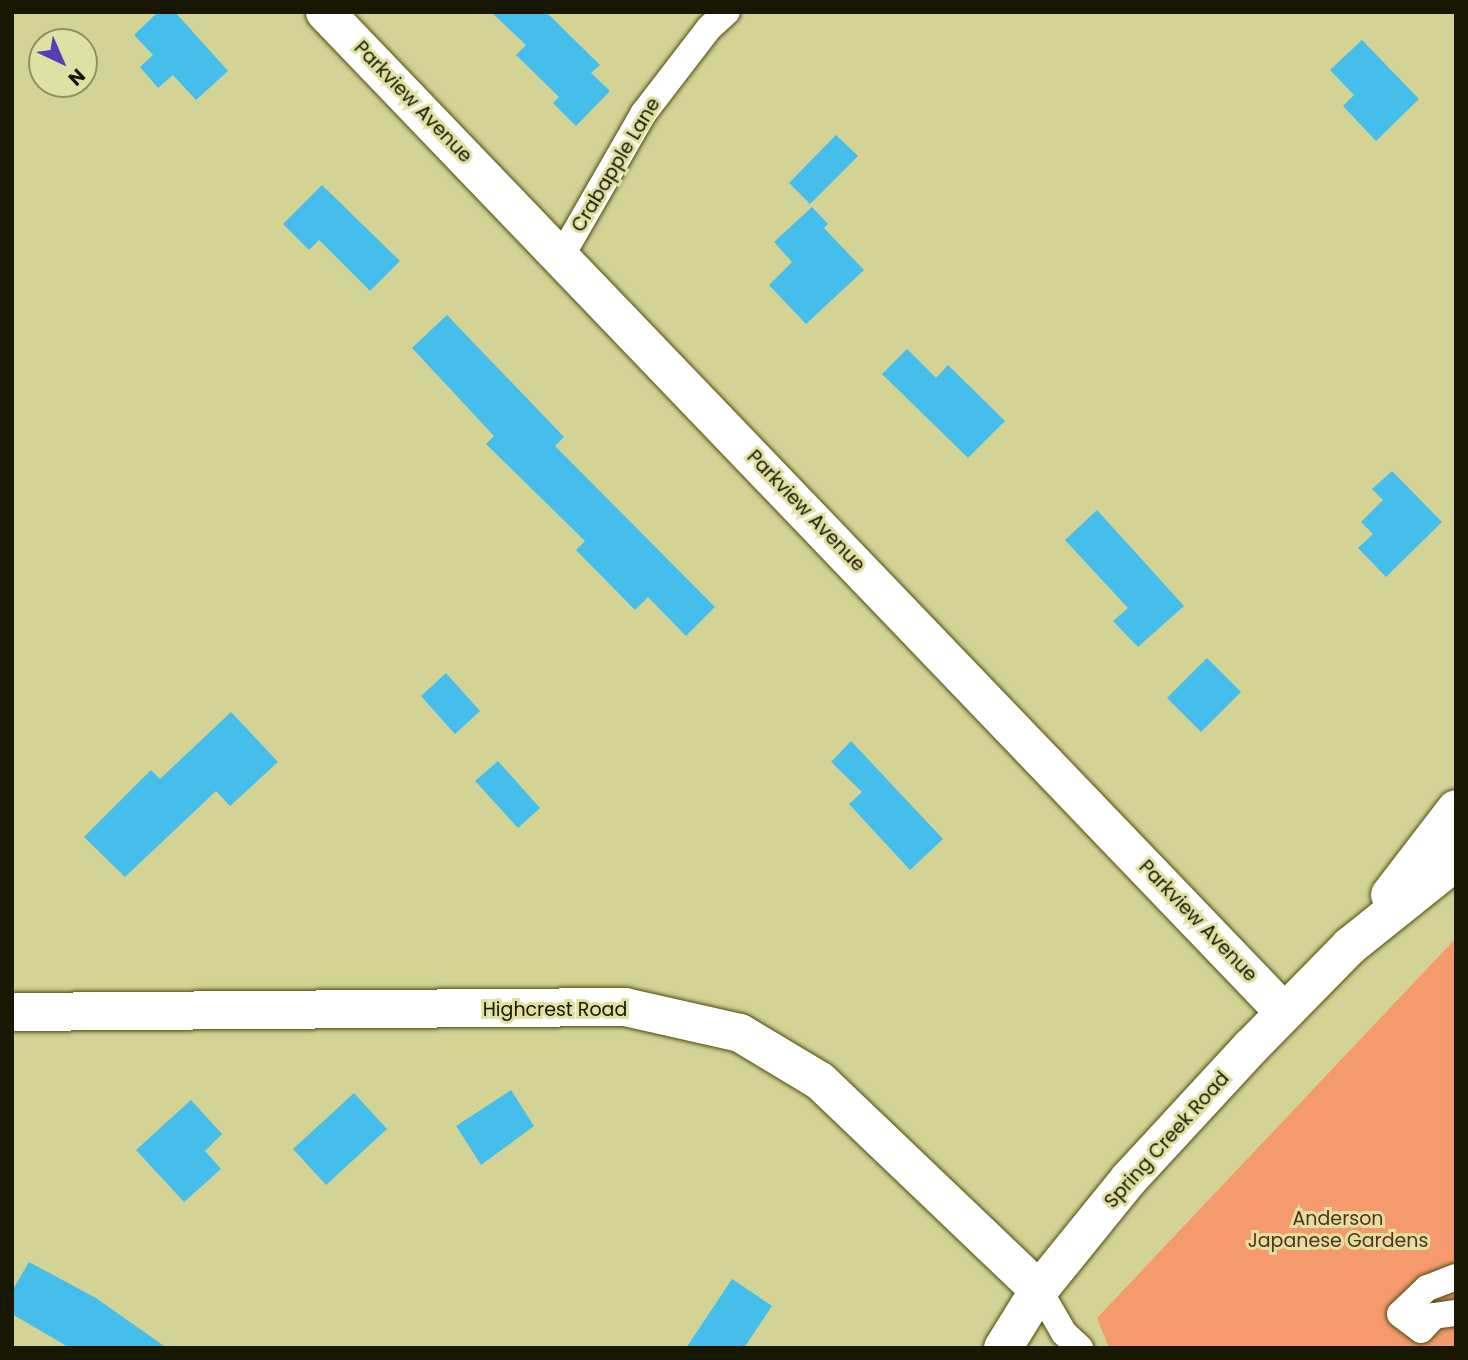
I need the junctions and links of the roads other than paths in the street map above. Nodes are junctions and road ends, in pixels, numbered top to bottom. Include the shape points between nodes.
1 (325, 12) edge
2 (727, 12) edge
3 (562, 255) junction
4 (1456, 809) edge
5 (1456, 861) edge
6 (1350, 946) junction
7 (12, 1012) edge
8 (1284, 1012) junction
9 (1456, 1277) edge
10 (1039, 1290) junction
11 (1456, 1313) edge
12 (1003, 1348) edge
13 (1080, 1348) edge

1 - 3 street, Parkview Avenue
2 - 3 street, Crabapple Lane via 709,28 643,114
3 - 8 street, Parkview Avenue
4 - 6 street, Spring Creek Road
5 - 6 street, Spring Creek Road
6 - 8 street, Spring Creek Road
7 - 10 street, Highcrest Road via 625,1007 740,1033 820,1081
8 - 10 street, Spring Creek Road via 1129,1179
9 - 11 street via 1427,1288 1400,1314 1422,1330 1434,1317
10 - 12 street, Spring Creek Road
10 - 13 street via 1064,1333

